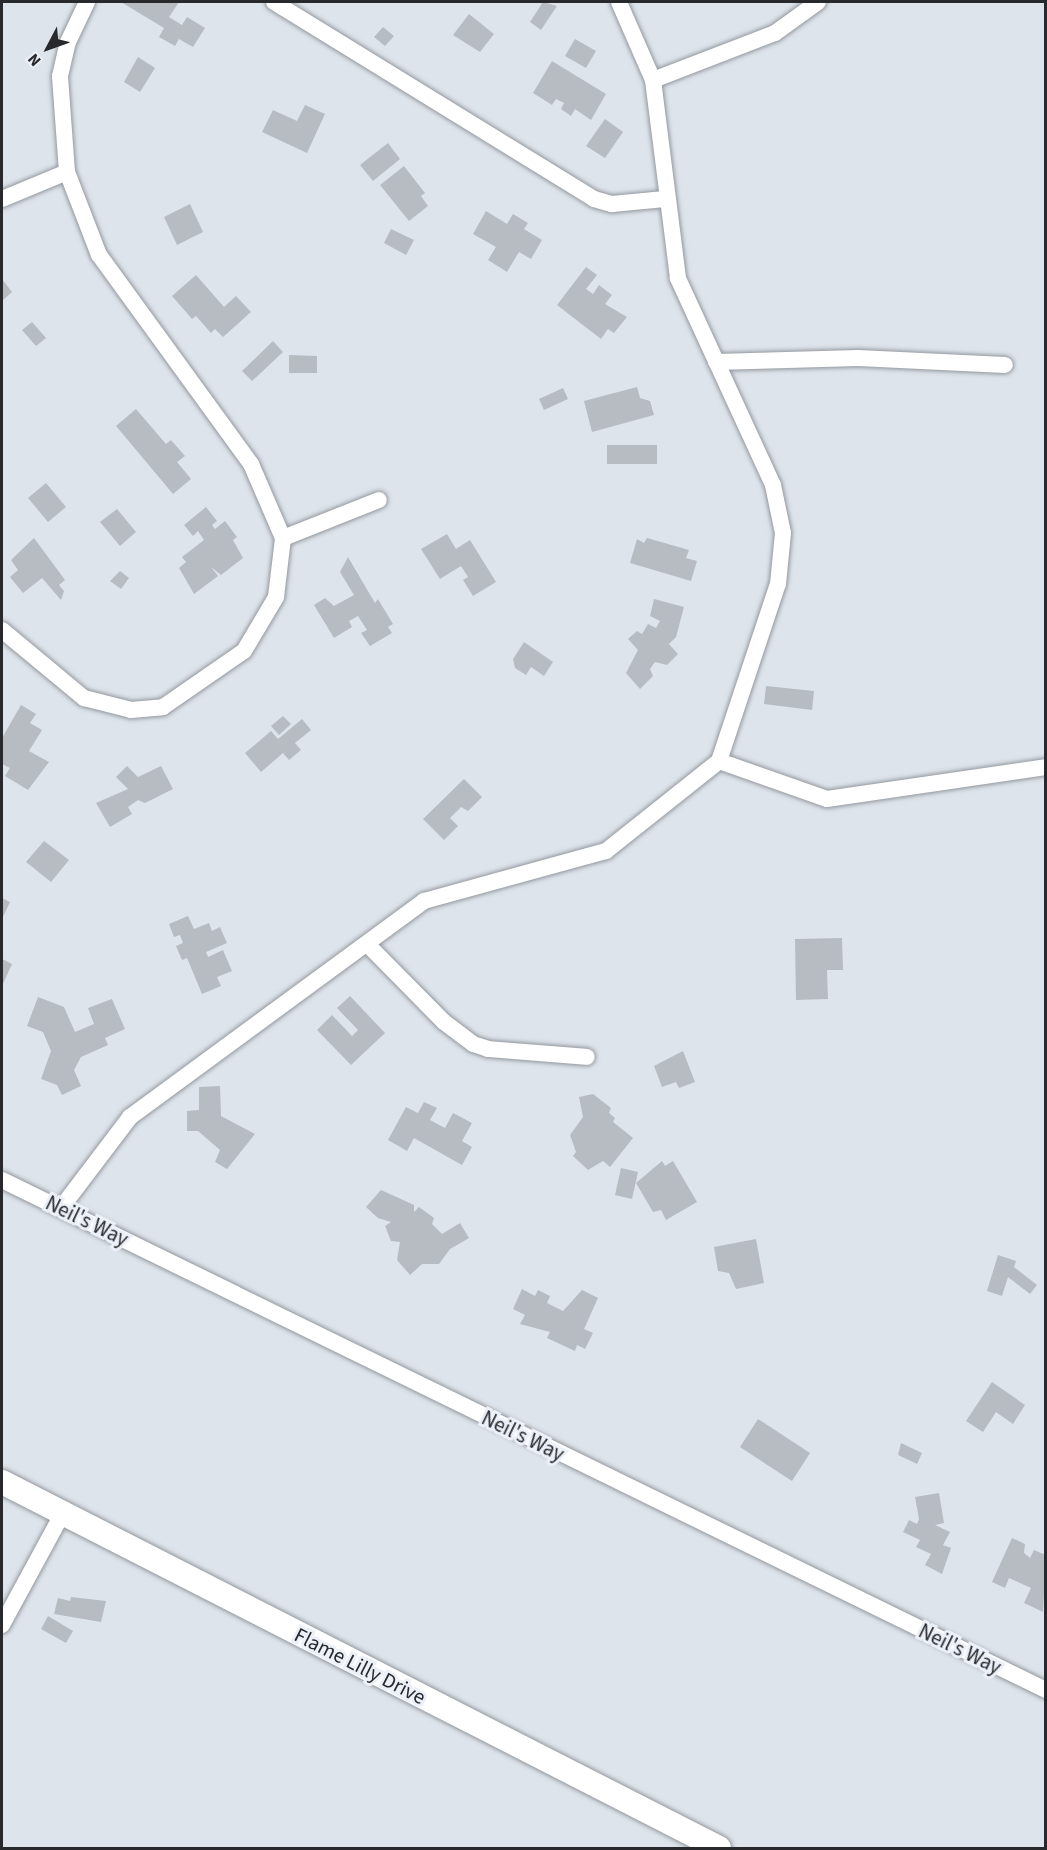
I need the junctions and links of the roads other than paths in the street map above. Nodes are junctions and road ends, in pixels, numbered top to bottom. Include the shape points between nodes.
1 (87, 2) edge
2 (274, 2) edge
3 (619, 2) edge
4 (818, 2) edge
5 (653, 80) junction
6 (67, 172) junction
7 (2, 199) edge
8 (665, 199) junction
9 (716, 362) junction
10 (1005, 365) dead end
11 (379, 500) dead end
12 (283, 538) junction
13 (2, 630) edge
14 (720, 761) junction
15 (1046, 767) edge
16 (368, 945) junction
17 (586, 1057) dead end
18 (2, 1180) edge
19 (61, 1208) junction
20 (2, 1482) edge
21 (64, 1511) junction
22 (2, 1625) edge
23 (1046, 1690) edge
24 (719, 1848) edge

1 - 6 street via 69,42 60,76
2 - 8 street via 594,199 612,204
3 - 5 street
4 - 5 street via 775,33
5 - 8 street
6 - 7 street
6 - 12 street via 99,255 250,464
8 - 9 street via 678,278
9 - 10 street via 858,358
9 - 14 street via 773,485 783,534 778,584
11 - 12 street
12 - 13 street via 276,597 244,651 163,707 131,710 84,698
14 - 15 street via 827,799
14 - 16 street via 606,851 423,901
16 - 17 street via 444,1022 473,1044 488,1049
16 - 19 street via 130,1117
18 - 19 street, Neil's Way
19 - 23 street, Neil's Way
20 - 21 street, Flame Lilly Drive
21 - 22 street
21 - 24 street, Flame Lilly Drive

